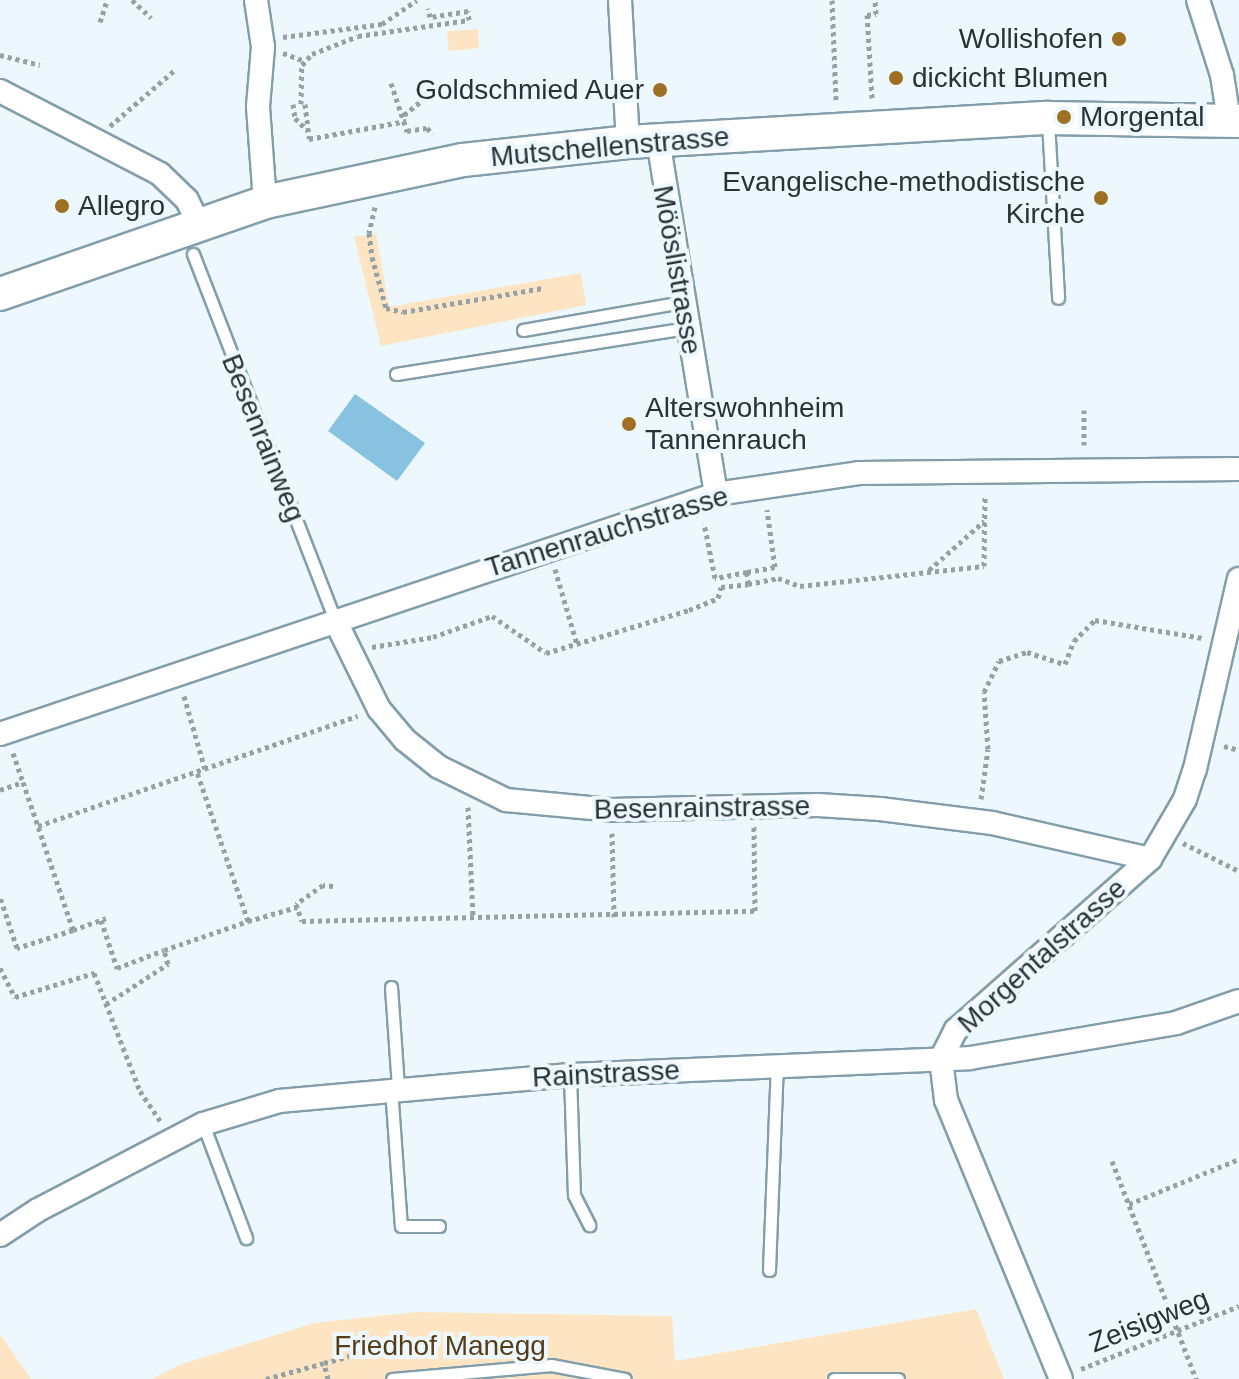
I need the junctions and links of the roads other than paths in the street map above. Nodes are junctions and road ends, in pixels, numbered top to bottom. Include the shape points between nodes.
1 (256, 0) edge
2 (620, 0) edge
3 (1198, 0) edge
4 (0, 91) edge
5 (1048, 118) junction
6 (1234, 120) edge
7 (643, 141) junction
8 (265, 202) junction
9 (196, 239) junction
10 (0, 294) edge
11 (1058, 298) dead end
12 (682, 302) junction
13 (687, 328) junction
14 (523, 330) dead end
15 (396, 374) dead end
16 (1239, 469) edge
17 (716, 494) junction
18 (1239, 579) edge
19 (335, 620) junction
20 (6, 742) edge
21 (1150, 859) junction
22 (391, 987) dead end
23 (1239, 1001) edge
24 (941, 1059) junction
25 (777, 1065) junction
26 (570, 1075) junction
27 (395, 1087) junction
28 (203, 1124) junction
29 (589, 1225) dead end
30 (439, 1226) dead end
31 (0, 1235) edge
32 (246, 1238) dead end
33 (769, 1270) dead end
34 (1067, 1376) edge
35 (392, 1379) edge
36 (625, 1379) edge
37 (834, 1379) edge
38 (898, 1379) edge

1 - 8 street via 263,47 258,107
2 - 7 street, Mööslistrasse
3 - 6 street
4 - 9 street via 160,174 187,200
5 - 6 street, Mutschellenstrasse
5 - 7 street, Mutschellenstrasse
5 - 11 lane
7 - 8 street, Mutschellenstrasse via 463,160
7 - 12 street, Mööslistrasse
8 - 9 street, Mutschellenstrasse
9 - 10 street, Mutschellenstrasse
9 - 19 lane, Besenrainweg
12 - 13 street, Mööslistrasse
12 - 14 lane
13 - 15 lane
13 - 17 street, Mööslistrasse
16 - 17 street, Tannenrauchstrasse via 860,473
17 - 19 street, Tannenrauchstrasse
18 - 21 street, Morgentalstrasse via 1195,769 1185,799
19 - 20 street, Tannenrauchstrasse
19 - 21 street, Besenrainstrasse via 379,709 405,740 439,767 506,800 611,810 818,805 880,809 1017,827
21 - 24 street, Morgentalstrasse via 956,1030
22 - 27 lane
23 - 24 street, Rainstrasse via 1176,1023 1053,1047
24 - 25 street, Rainstrasse
24 - 34 street, Morgentalstrasse via 946,1100
25 - 26 street, Rainstrasse
25 - 33 lane
26 - 27 street, Rainstrasse
26 - 29 lane via 574,1195
27 - 28 street, Rainstrasse via 257,1105
27 - 30 lane via 401,1226
28 - 31 street, Rainstrasse
28 - 32 lane
35 - 36 lane via 551,1365
37 - 38 lane

